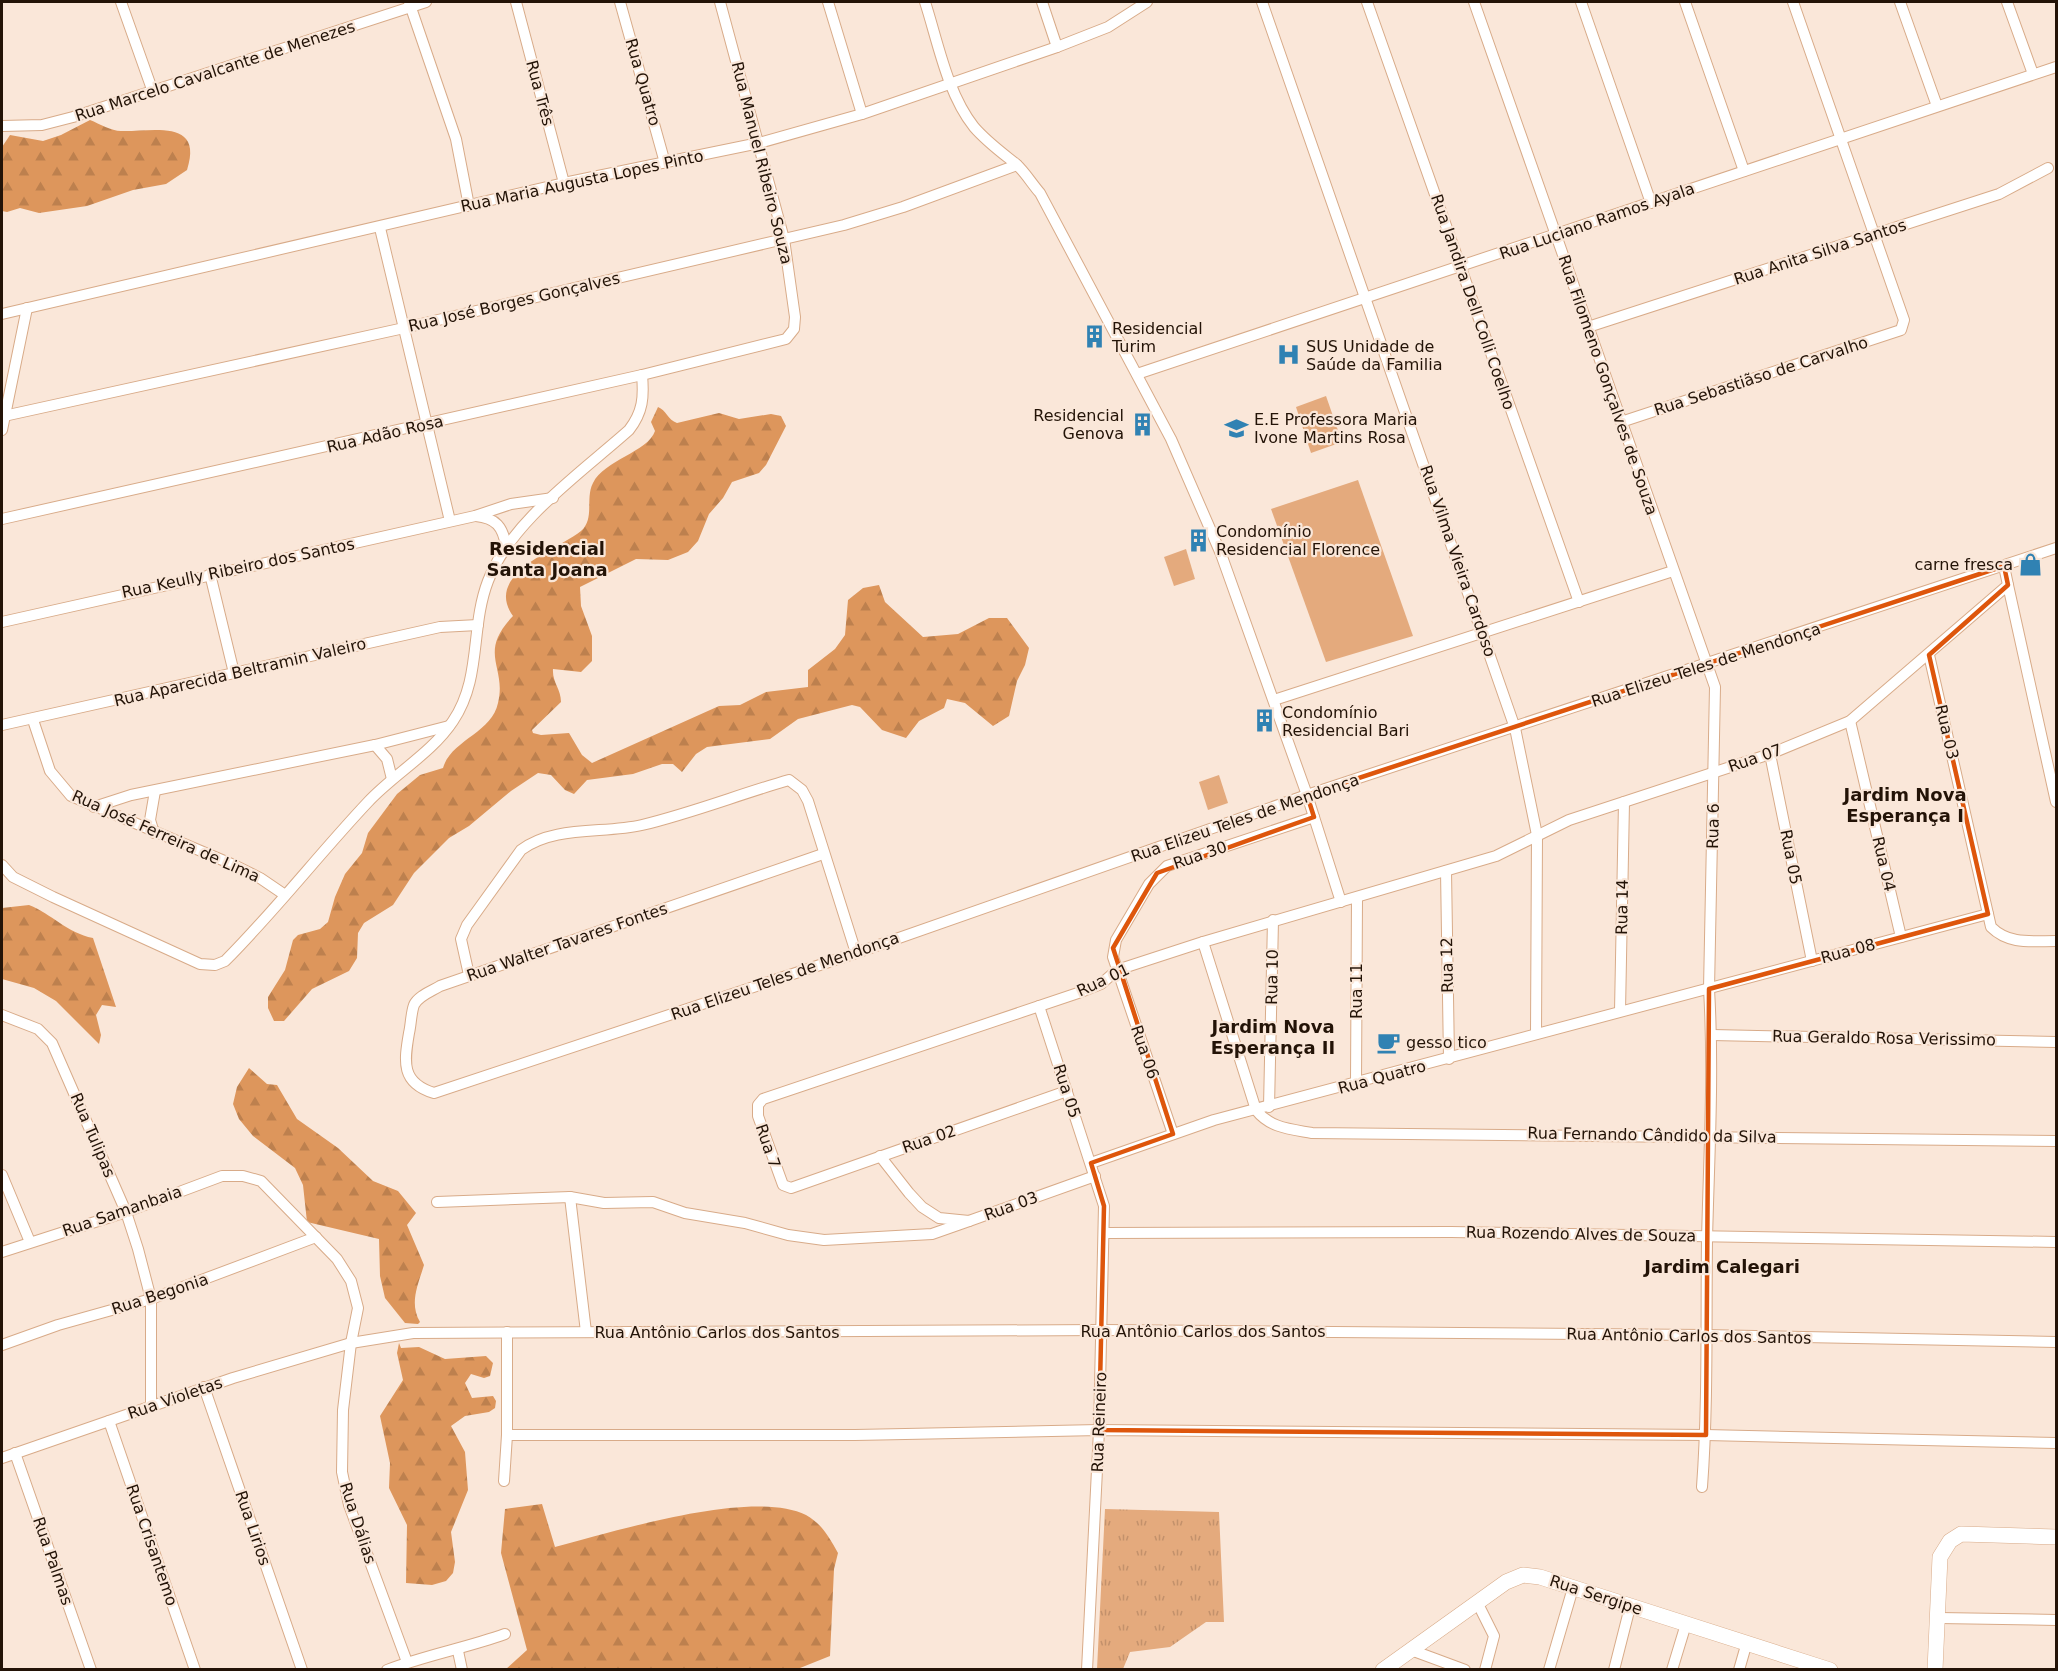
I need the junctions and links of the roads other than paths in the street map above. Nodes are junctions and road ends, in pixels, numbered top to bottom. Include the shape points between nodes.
1 (121, 2) edge
2 (426, 2) edge
3 (516, 2) edge
4 (620, 2) edge
5 (720, 2) edge
6 (828, 2) edge
7 (925, 2) edge
8 (1042, 2) edge
9 (1146, 2) edge
10 (1262, 2) edge
11 (1367, 2) edge
12 (1474, 2) edge
13 (1581, 2) edge
14 (1685, 2) edge
15 (1793, 2) edge
16 (1900, 2) edge
17 (2007, 2) edge
18 (409, 4) edge
19 (1057, 47) junction
20 (2056, 67) edge
21 (2033, 74) junction
22 (951, 84) junction
23 (153, 92) junction
24 (1937, 106) junction
25 (862, 114) junction
26 (2, 126) edge
27 (1842, 139) junction
28 (759, 143) junction
29 (665, 163) junction
30 (1017, 165) junction
31 (2048, 168) dead end
32 (1744, 171) junction
33 (564, 183) junction
34 (1651, 203) junction
35 (469, 206) junction
36 (380, 228) junction
37 (1876, 233) junction
38 (1555, 235) junction
39 (784, 238) junction
40 (1460, 267) junction
41 (1366, 298) junction
42 (27, 308) junction
43 (2, 314) edge
44 (1588, 327) junction
45 (404, 328) junction
46 (768, 345) joint
47 (1137, 374) junction
48 (642, 375) junction
49 (4, 416) junction
50 (1622, 422) junction
51 (428, 424) junction
52 (2, 430) edge
53 (553, 498) junction
54 (476, 516) junction
55 (2, 519) edge
56 (450, 521) junction
57 (506, 546) junction
58 (2056, 548) edge
59 (2004, 566) junction
60 (1673, 571) junction
61 (210, 574) junction
62 (2008, 585) junction
63 (1580, 602) junction
64 (2, 622) edge
65 (478, 625) junction
66 (1483, 633) junction
67 (1929, 654) junction
68 (1708, 665) junction
69 (234, 673) junction
70 (1274, 700) junction
71 (33, 720) junction
72 (1850, 721) junction
73 (2, 725) edge
74 (449, 726) junction
75 (1515, 728) junction
76 (375, 746) junction
77 (1770, 754) junction
78 (1714, 772) junction
79 (392, 779) junction
80 (155, 791) junction
81 (1307, 795) junction
82 (1624, 802) junction
83 (2056, 802) edge
84 (94, 807) junction
85 (1314, 817) junction
86 (154, 833) junction
87 (1537, 835) junction
88 (823, 854) junction
89 (2, 865) edge
90 (1446, 870) junction
91 (285, 895) junction
92 (1357, 898) junction
93 (1341, 902) junction
94 (1988, 914) junction
95 (1273, 920) junction
96 (1901, 937) junction
97 (2056, 941) edge
98 (1203, 942) junction
99 (856, 953) junction
100 (1812, 961) junction
101 (1117, 970) junction
102 (469, 975) junction
103 (1709, 989) junction
104 (1039, 1006) junction
105 (1620, 1011) junction
106 (2, 1015) edge
107 (1536, 1034) junction
108 (1712, 1035) junction
109 (2056, 1042) edge
110 (1449, 1059) junction
111 (1356, 1084) junction
112 (1067, 1091) junction
113 (434, 1093) joint
114 (763, 1099) joint
115 (1269, 1107) junction
116 (1256, 1110) junction
117 (1173, 1134) junction
118 (1710, 1135) junction
119 (2056, 1141) edge
120 (880, 1156) junction
121 (1091, 1163) junction
122 (2, 1175) edge
123 (243, 1176) joint
124 (1095, 1176) junction
125 (791, 1188) joint
126 (570, 1197) junction
127 (437, 1202) dead end
128 (126, 1212) junction
129 (969, 1221) junction
130 (1105, 1233) junction
131 (1707, 1236) junction
132 (316, 1237) junction
133 (30, 1242) junction
134 (2056, 1242) edge
135 (2, 1252) edge
136 (151, 1299) junction
137 (1102, 1330) junction
138 (507, 1332) junction
139 (586, 1332) junction
140 (1706, 1335) junction
141 (2056, 1342) edge
142 (351, 1343) junction
143 (2, 1345) edge
144 (204, 1387) junction
145 (151, 1405) junction
146 (110, 1421) junction
147 (1099, 1430) junction
148 (507, 1435) junction
149 (1706, 1435) junction
150 (2056, 1443) edge
151 (15, 1453) junction
152 (2, 1458) edge
153 (504, 1481) dead end
154 (1702, 1487) dead end
155 (2056, 1537) edge
156 (1573, 1588) junction
157 (1477, 1602) junction
158 (1630, 1607) junction
159 (1939, 1618) junction
160 (2056, 1620) edge
161 (1686, 1624) junction
162 (505, 1634) dead end
163 (1747, 1642) junction
164 (1411, 1650) junction
165 (458, 1651) junction
166 (407, 1662) junction
167 (1439, 1666) edge
168 (1804, 1666) edge
169 (91, 1670) edge
170 (195, 1670) edge
171 (302, 1670) edge
172 (387, 1670) edge
173 (462, 1670) edge
174 (1087, 1670) edge
175 (1383, 1670) edge
176 (1465, 1670) edge
177 (1485, 1670) edge
178 (1550, 1670) edge
179 (1614, 1670) edge
180 (1672, 1670) edge
181 (1739, 1670) edge
182 (1830, 1670) edge
183 (1935, 1670) edge

1 - 23 street
2 - 18 street, Rua Marcelo Cavalcante de Menezes
3 - 33 street, Rua Três
4 - 29 street, Rua Quatro
5 - 28 street, Rua Manuel Ribeiro Souza
6 - 25 street
7 - 22 street
8 - 19 street
9 - 19 street, Rua Maria Augusta Lopes Pinto via 1108,27
10 - 41 street, Rua Vilma Vieira Cardoso
11 - 40 street, Rua Jandira Dell Colli Coelho
12 - 38 street, Rua Filomeno Gonçalves de Souza
13 - 34 street
14 - 32 street
15 - 27 street
16 - 24 street
17 - 21 street
18 - 23 street, Rua Marcelo Cavalcante de Menezes
18 - 35 street via 456,139
19 - 22 street, Rua Maria Augusta Lopes Pinto
20 - 21 street, Rua Luciano Ramos Ayala
21 - 24 street, Rua Luciano Ramos Ayala
22 - 25 street, Rua Maria Augusta Lopes Pinto
22 - 30 street via 973,126 1000,154
23 - 26 street, Rua Marcelo Cavalcante de Menezes via 42,125
24 - 27 street, Rua Luciano Ramos Ayala
25 - 28 street, Rua Maria Augusta Lopes Pinto
27 - 32 street, Rua Luciano Ramos Ayala
27 - 37 street
28 - 29 street, Rua Maria Augusta Lopes Pinto
28 - 39 street, Rua Manuel Ribeiro Souza
29 - 33 street, Rua Maria Augusta Lopes Pinto
30 - 39 street, Rua José Borges Gonçalves via 903,207
30 - 47 street via 1058,222
31 - 37 street, Rua Anita Silva Santos via 1998,194
32 - 34 street, Rua Luciano Ramos Ayala
33 - 35 street, Rua Maria Augusta Lopes Pinto
34 - 38 street, Rua Luciano Ramos Ayala
35 - 36 street, Rua Maria Augusta Lopes Pinto
36 - 42 street, Rua Maria Augusta Lopes Pinto
36 - 45 street
37 - 44 street, Rua Anita Silva Santos
37 - 50 street, Rua Sebastiãso de Carvalho via 1904,320 1901,330
38 - 40 street, Rua Luciano Ramos Ayala
38 - 44 street, Rua Filomeno Gonçalves de Souza
39 - 45 street, Rua José Borges Gonçalves
39 - 46 street, Rua Manuel Ribeiro Souza via 794,329 786,339
40 - 41 street, Rua Luciano Ramos Ayala
40 - 63 street, Rua Jandira Dell Colli Coelho
41 - 47 street, Rua Luciano Ramos Ayala
41 - 66 street, Rua Vilma Vieira Cardoso
42 - 43 street, Rua Maria Augusta Lopes Pinto
42 - 49 street
44 - 50 street, Rua Filomeno Gonçalves de Souza
45 - 49 street, Rua José Borges Gonçalves
45 - 51 street
46 - 48 street, Rua Adão Rosa
47 - 70 street via 1171,439 1221,554
48 - 51 street, Rua Adão Rosa
48 - 53 street via 640,417
49 - 52 street
50 - 60 street, Rua Filomeno Gonçalves de Souza
51 - 55 street, Rua Adão Rosa
51 - 56 street
53 - 54 street, Rua Keully Ribeiro dos Santos via 511,504
53 - 57 street
54 - 56 street, Rua Keully Ribeiro dos Santos
54 - 57 street via 494,520 503,531
56 - 61 street, Rua Keully Ribeiro dos Santos
57 - 65 street via 488,581
58 - 59 street, Rua Elizeu Teles de Mendonça
59 - 62 street
59 - 68 street, Rua Elizeu Teles de Mendonça
60 - 63 street
60 - 68 street, Rua Filomeno Gonçalves de Souza
61 - 64 street, Rua Keully Ribeiro dos Santos
61 - 69 street
62 - 67 street, Rua 07
62 - 83 street
63 - 66 street
65 - 69 street, Rua Aparecida Beltramin Valeiro via 447,625
65 - 74 street via 471,687
66 - 70 street
66 - 75 street, Rua Vilma Vieira Cardoso
67 - 72 street, Rua 07
67 - 94 street, Rua 03
68 - 75 street, Rua Elizeu Teles de Mendonça
68 - 78 street, Rua 6 via 1714,687
69 - 71 street, Rua Aparecida Beltramin Valeiro
70 - 81 street
71 - 73 street, Rua Aparecida Beltramin Valeiro
71 - 84 street, Rua José Ferreira de Lima via 59,784 71,796
72 - 77 street, Rua 07
72 - 96 street, Rua 04
74 - 76 street
74 - 79 street
75 - 81 street, Rua Elizeu Teles de Mendonça
75 - 87 street, Rua Vilma Vieira Cardoso
76 - 79 street via 387,759
76 - 80 street
77 - 78 street, Rua 07
77 - 100 street, Rua 05
78 - 82 street, Rua 07
78 - 103 street, Rua 6
79 - 91 street
80 - 84 street
80 - 86 street via 150,811
81 - 85 street
81 - 99 street, Rua Elizeu Teles de Mendonça
82 - 87 street, Rua 07
82 - 105 street, Rua 14
84 - 86 street, Rua José Ferreira de Lima
85 - 93 street
85 - 101 street, Rua 30 via 1167,866 1157,873 1116,940 1113,957
86 - 91 street, Rua José Ferreira de Lima via 234,865
87 - 90 street, Rua 07 via 1496,856
87 - 107 street, Rua Vilma Vieira Cardoso
88 - 99 street
88 - 102 street, Rua Walter Tavares Fontes
88 - 102 street via 808,801 789,780 639,826 532,842 521,850 467,924 461,939
89 - 91 street via 13,877 200,964 225,961
90 - 92 street, Rua 01
90 - 110 street, Rua 12
92 - 93 street, Rua 01
92 - 111 street, Rua 11
93 - 95 street, Rua 01
94 - 96 street, Rua 08
94 - 97 street via 1991,927 2000,936
95 - 98 street, Rua 01
95 - 115 street, Rua 10
96 - 100 street, Rua 08
98 - 101 street, Rua 01
98 - 116 street
99 - 113 street, Rua Elizeu Teles de Mendonça
100 - 103 street, Rua 08
101 - 104 street, Rua 01 via 1101,984
101 - 117 street, Rua 06
102 - 113 street, Rua Walter Tavares Fontes via 440,986 414,1005 406,1068 416,1086
103 - 105 street, Rua Quatro
103 - 108 street, Rua 6
104 - 112 street, Rua 05
104 - 114 street, Rua 01
105 - 107 street, Rua Quatro
106 - 128 street, Rua Tulipas via 38,1029 52,1043
107 - 110 street, Rua Quatro
108 - 109 street, Rua Geraldo Rosa Verissimo
108 - 118 street, Rua 6
110 - 111 street, Rua Quatro
111 - 115 street, Rua Quatro
112 - 120 street, Rua 02
112 - 121 street, Rua 05
114 - 125 street, Rua 7 via 758,1105 758,1116 783,1185
115 - 116 street, Rua Quatro
116 - 117 street, Rua Quatro
116 - 118 street, Rua Fernando Cândido da Silva via 1263,1120 1277,1127 1312,1133
117 - 121 street, Rua Quatro
118 - 119 street, Rua Fernando Cândido da Silva
118 - 131 street, Rua 6
120 - 125 street, Rua 02
120 - 129 street, Rua 03 via 922,1207 939,1218
121 - 124 street, Rua 05
122 - 133 street
123 - 128 street, Rua Samanbaia via 222,1176
123 - 132 street, Rua Dálias via 261,1181
124 - 129 street, Rua 03
124 - 130 street, Rua Reineiro via 1104,1206
126 - 127 street
126 - 129 street via 604,1203 653,1202 685,1213 806,1239 932,1234
126 - 139 street
128 - 133 street, Rua Samanbaia
128 - 136 street, Rua Tulipas
130 - 131 street, Rua Rozendo Alves de Souza
130 - 137 street, Rua Reineiro
131 - 134 street, Rua Rozendo Alves de Souza
131 - 140 street, Rua 6
132 - 136 street, Rua Begonia
132 - 142 street, Rua Dálias via 337,1258 351,1281 358,1308
133 - 135 street, Rua Samanbaia
136 - 143 street, Rua Begonia
136 - 145 street, Rua Tulipas
137 - 139 street, Rua Antônio Carlos dos Santos
137 - 140 street, Rua Antônio Carlos dos Santos
137 - 147 street, Rua Reineiro
138 - 139 street, Rua Antônio Carlos dos Santos
138 - 142 street, Rua Antônio Carlos dos Santos via 413,1333
138 - 148 street
140 - 141 street, Rua Antônio Carlos dos Santos
140 - 149 street, Rua 6
142 - 144 street, Rua Violetas
142 - 166 street, Rua Dálias via 342,1472 349,1505
144 - 145 street, Rua Violetas
144 - 171 street, Rua Lirios
145 - 146 street, Rua Violetas
146 - 151 street, Rua Violetas
146 - 170 street, Rua Crisantemo
147 - 148 street
147 - 149 street
147 - 174 street, Rua Reineiro
148 - 153 street
149 - 150 street
149 - 154 street, Rua 6
151 - 152 street, Rua Violetas
151 - 169 street, Rua Palmas
155 - 159 street via 1961,1534 1950,1541 1940,1557
156 - 157 street, Rua Sergipe via 1523,1575
156 - 158 street, Rua Sergipe
156 - 178 street
157 - 164 street, Rua Sergipe
157 - 177 street via 1494,1636
158 - 161 street, Rua Sergipe
158 - 179 street
159 - 160 street
159 - 183 street
161 - 163 street, Rua Sergipe
161 - 180 street
162 - 165 street
163 - 168 street, Rua Sergipe
163 - 181 street
164 - 167 street
164 - 175 street, Rua Sergipe
165 - 166 street
165 - 173 street
166 - 172 street
167 - 176 street
168 - 182 street, Rua Sergipe

